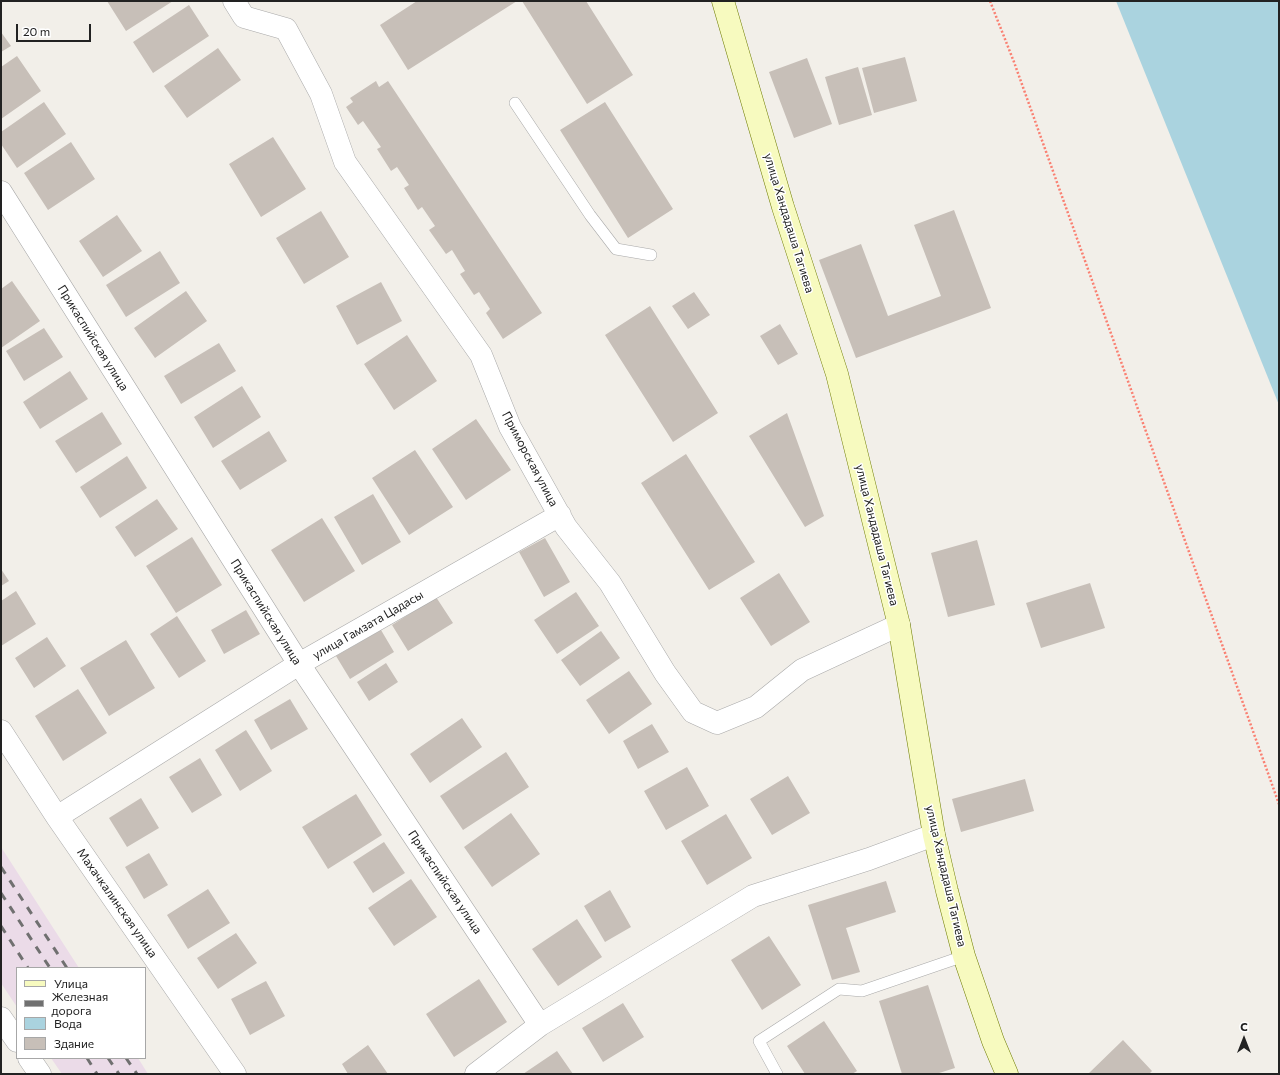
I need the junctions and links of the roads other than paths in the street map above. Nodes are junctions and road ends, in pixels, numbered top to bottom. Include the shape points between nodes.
1 (234, 1) edge
2 (722, 1) edge
3 (515, 103) dead end
4 (1, 192) edge
5 (651, 255) dead end
6 (560, 515) junction
7 (898, 626) junction
8 (299, 664) junction
9 (1, 731) edge
10 (57, 817) junction
11 (933, 836) junction
12 (962, 956) junction
13 (1, 1018) edge
14 (540, 1025) junction
15 (16, 1040) edge
16 (30, 1059) edge
17 (40, 1074) edge
18 (235, 1074) edge
19 (476, 1074) edge
20 (777, 1074) edge
21 (1004, 1074) edge
22 (1007, 1074) edge

1 - 6 street, Приморская улица via 244,17 286,29 321,94 345,162 481,355 510,426
2 - 7 street, улица Хандадаша Тагиева via 783,207 837,374
3 - 5 lane via 590,215 616,249
4 - 8 street, Прикаспийская улица
6 - 7 street, Приморская улица via 566,527 610,583 665,673 693,712 717,723 756,707 802,670
6 - 8 street, улица Гамзата Цадасы
7 - 11 street, улица Хандадаша Тагиева
8 - 10 street, улица Гамзата Цадасы
8 - 14 street, Прикаспийская улица
9 - 10 street, Махачкалинская улица
10 - 18 street, Махачкалинская улица
11 - 12 street, улица Хандадаша Тагиева
11 - 14 street via 753,896
12 - 20 lane via 862,991 839,990 825,998 759,1041
12 - 21 street, улица Хандадаша Тагиева via 988,1038
12 - 22 street, улица Хандадаша Тагиева
13 - 15 street
14 - 19 street
16 - 17 street

